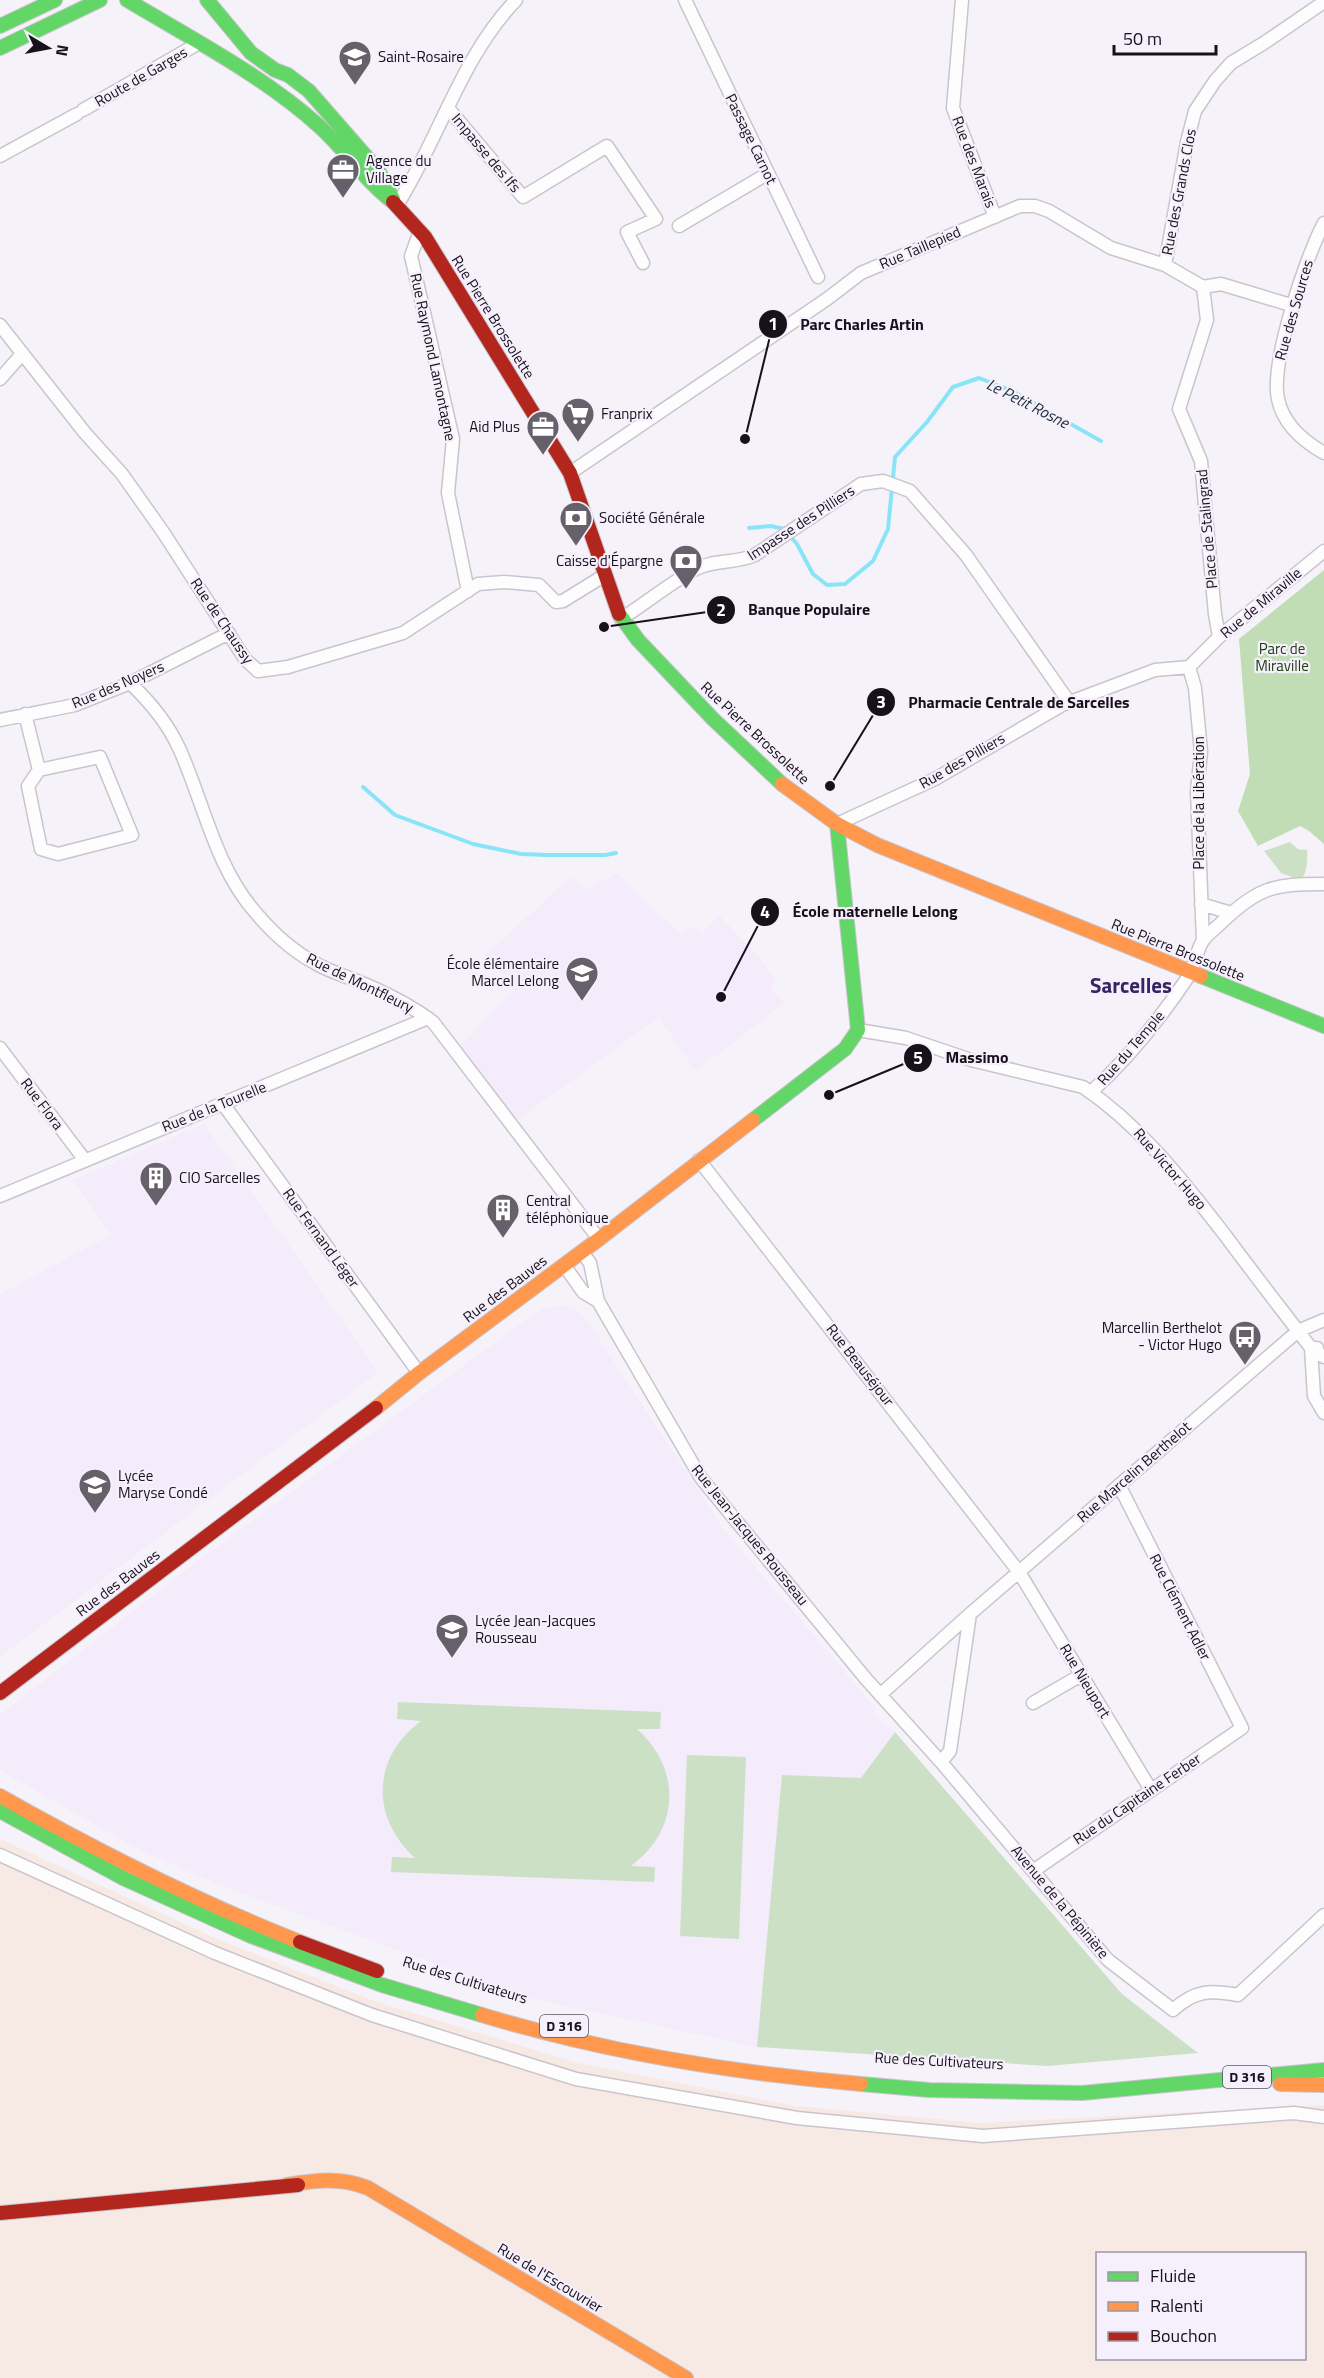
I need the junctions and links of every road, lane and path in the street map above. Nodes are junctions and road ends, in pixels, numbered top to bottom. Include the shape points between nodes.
1 (55, 0) edge
2 (100, 0) edge
3 (127, 0) edge
4 (207, 0) edge
5 (516, 0) edge
6 (685, 0) edge
7 (962, 0) edge
8 (1324, 2) edge
9 (38, 5) edge
10 (0, 26) edge
11 (199, 43) junction
12 (0, 48) edge
13 (448, 108) junction
14 (0, 156) edge
15 (767, 174) junction
16 (397, 205) junction
17 (995, 217) junction
18 (1324, 223) edge
19 (678, 225) dead end
20 (420, 231) junction
21 (642, 263) dead end
22 (1165, 265) junction
23 (818, 277) dead end
24 (1203, 287) junction
25 (1294, 306) junction
26 (0, 325) edge
27 (22, 354) junction
28 (0, 379) edge
29 (1324, 453) edge
30 (570, 473) junction
31 (1322, 554) edge
32 (605, 575) junction
33 (468, 591) junction
34 (621, 619) junction
35 (230, 633) junction
36 (1219, 637) junction
37 (1189, 667) junction
38 (130, 682) junction
39 (1069, 702) junction
40 (26, 714) junction
41 (0, 720) edge
42 (39, 770) junction
43 (837, 824) junction
44 (1324, 884) edge
45 (1201, 904) junction
46 (1231, 913) junction
47 (1203, 941) junction
48 (1191, 973) junction
49 (428, 1018) junction
50 (1324, 1026) edge
51 (858, 1030) junction
52 (0, 1049) edge
53 (1091, 1092) junction
54 (223, 1104) junction
55 (84, 1159) junction
56 (699, 1160) junction
57 (0, 1196) edge
58 (599, 1239) junction
59 (582, 1252) junction
60 (564, 1265) junction
61 (598, 1301) junction
62 (1324, 1320) edge
63 (1298, 1331) junction
64 (1311, 1348) junction
65 (1324, 1349) edge
66 (1324, 1357) edge
67 (418, 1373) junction
68 (1324, 1413) edge
69 (1119, 1485) junction
70 (1019, 1572) junction
71 (970, 1614) junction
72 (1081, 1675) junction
73 (0, 1693) edge
74 (880, 1695) junction
75 (1033, 1702) dead end
76 (1242, 1728) joint
77 (941, 1762) junction
78 (1151, 1790) junction
79 (0, 1796) edge
80 (0, 1811) edge
81 (0, 1855) edge
82 (1033, 1870) junction
83 (1324, 1915) edge
84 (1324, 2070) edge
85 (1198, 2082) junction
86 (1171, 2084) junction
87 (1324, 2085) edge
88 (1324, 2116) edge
89 (0, 2213) edge
90 (686, 2378) edge

1 - 9 main road
2 - 12 main road
3 - 11 main road, Rue Pierre Brossolette
4 - 16 main road, Rue Pierre Brossolette via 250,53 309,91 378,170
5 - 13 street via 471,62
6 - 15 street, Passage Carnot
7 - 17 street, Rue des Marais via 953,108
8 - 22 street, Rue des Grands Clos via 1231,63 1196,111
9 - 10 main road
11 - 14 street, Route de Garges
11 - 16 main road, Rue Pierre Brossolette via 260,80 320,127 373,187
13 - 16 street
13 - 21 street, Impasse des Ifs via 523,197 607,146 656,219 627,232
15 - 19 street
15 - 23 street, Passage Carnot
16 - 20 main road, Rue Pierre Brossolette
17 - 22 street, Rue Taillepied via 1020,206 1035,206 1111,248
17 - 30 street, Rue Taillepied via 861,273
18 - 25 street, Rue des Sources via 1313,243
20 - 30 main road, Rue Pierre Brossolette
20 - 33 street, Rue Raymond Lamontagne via 411,256 453,440 448,493
22 - 24 street, Rue Taillepied
24 - 25 street via 1221,284
24 - 36 street, Place de Stalingrad via 1207,320 1179,409 1201,460
25 - 29 street, Rue des Sources via 1279,355 1278,400 1290,427
26 - 27 street, Rue de Chaussy
27 - 28 street
27 - 35 street, Rue de Chaussy via 123,474
30 - 32 main road, Rue Pierre Brossolette
31 - 36 street, Rue de Miraville
32 - 33 street, Rue de Chaussy via 556,602 539,585 478,584
32 - 34 main road, Rue Pierre Brossolette
33 - 35 street, Rue de Chaussy via 403,633 288,667 258,671 245,659
34 - 39 street, Impasse des Pilliers via 697,568 754,555 861,484 884,481 910,491 966,555
34 - 43 main road, Rue Pierre Brossolette via 735,741 803,801
35 - 38 street, Rue des Noyers
36 - 37 street, Rue de Miraville
37 - 39 street, Rue des Pilliers via 1155,670
37 - 45 street, Place de la Libération via 1195,688 1201,752 1197,791
38 - 40 street, Rue des Noyers via 75,705
38 - 49 street, Rue de Montfleury via 148,700 178,746 234,884 255,913 288,945 316,964 381,991
39 - 43 street, Rue des Pilliers via 935,779
40 - 41 street, Rue des Noyers
40 - 42 street
42 - 42 street via 28,786 41,849 58,854 132,835 100,757
43 - 48 main road, Rue Pierre Brossolette via 877,845
43 - 51 main road
44 - 46 street via 1258,893
45 - 46 street
45 - 47 street, Place de la Libération
46 - 47 street
47 - 48 street, Rue du Temple
48 - 50 main road, Rue Pierre Brossolette
48 - 53 street, Rue du Temple via 1152,1026
49 - 54 street, Rue de la Tourelle
49 - 58 street, Rue de Montfleury
51 - 53 street, Rue Victor Hugo via 906,1038
51 - 56 main road, Rue des Bauves via 845,1048
52 - 55 street, Rue Flora
53 - 63 street, Rue Victor Hugo via 1137,1128 1171,1167
54 - 55 street, Rue de la Tourelle
54 - 67 street, Rue Fernand Léger
55 - 57 street, Rue de la Tourelle
56 - 58 main road, Rue des Bauves
56 - 70 street, Rue Beauséjour
58 - 59 main road, Rue des Bauves
59 - 60 main road, Rue des Bauves
59 - 61 street, Rue Jean-Jacques Rousseau via 590,1263
60 - 61 street, Rue Jean-Jacques Rousseau via 583,1292
60 - 67 main road, Rue des Bauves
61 - 74 street, Rue Jean-Jacques Rousseau via 701,1478
62 - 63 street, Rue Marcelin Berthelot
63 - 64 street, Rue Victor Hugo
63 - 69 street, Rue Marcelin Berthelot
64 - 65 street
64 - 66 street, Rue Victor Hugo
64 - 68 street via 1314,1396
67 - 73 main road, Rue des Bauves
69 - 70 street, Rue Marcelin Berthelot
69 - 76 street, Rue Clément Adler
70 - 71 street, Rue Marcelin Berthelot
70 - 72 street, Rue Nieuport
71 - 74 street, Rue Marcelin Berthelot
71 - 77 street via 950,1751
72 - 75 street
72 - 78 street, Rue Nieuport
74 - 77 street, Avenue de la Pépinière
76 - 78 street, Rue du Capitaine Ferber
77 - 82 street, Avenue de la Pépinière
78 - 82 street, Rue du Capitaine Ferber
79 - 86 main road, Rue des Cultivateurs / D 316 via 146,1875 249,1922 393,1976 557,2024 713,2055 829,2070 968,2080
80 - 86 main road, Rue des Cultivateurs / D 316 via 142,1887 290,1952 441,2004 566,2038 709,2067 914,2090 1115,2092
81 - 88 street via 215,1953 372,2015 576,2079 797,2118 982,2136 1286,2114
82 - 83 street, Avenue de la Pépinière via 1108,1960 1173,2010 1198,1993 1238,1995
84 - 85 main road, Rue des Cultivateurs / D 316
85 - 86 main road, Rue des Cultivateurs / D 316
85 - 87 main road
89 - 90 main road, Rue de l'Escouvrier via 328,2178 349,2180 368,2187

